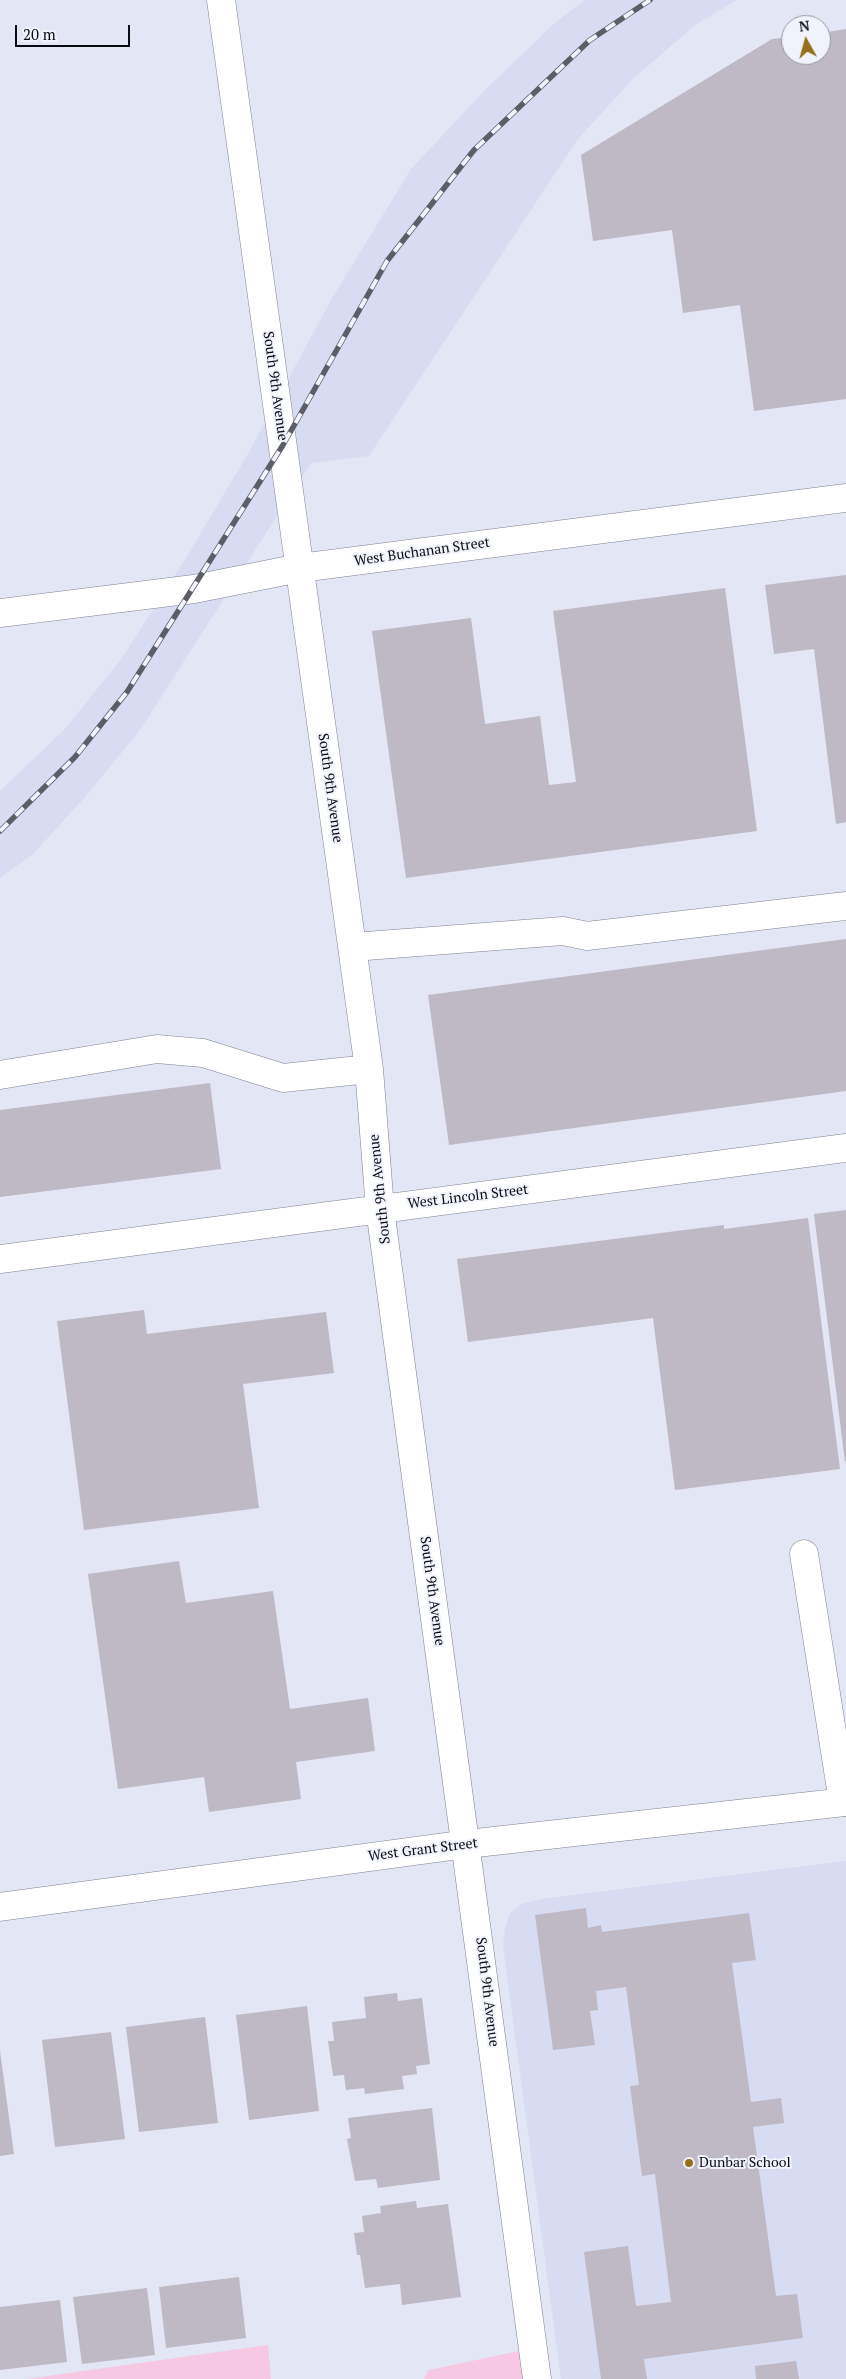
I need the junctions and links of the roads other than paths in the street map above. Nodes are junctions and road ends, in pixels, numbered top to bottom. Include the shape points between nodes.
1 (221, 0) edge
2 (846, 498) edge
3 (300, 568) junction
4 (0, 613) edge
5 (846, 906) edge
6 (353, 947) junction
7 (369, 1069) junction
8 (0, 1075) edge
9 (846, 1148) edge
10 (380, 1209) junction
11 (0, 1259) edge
12 (804, 1554) dead end
13 (845, 1802) edge
14 (467, 1844) junction
15 (0, 1907) edge
16 (537, 2379) edge

1 - 3 street, South 9th Avenue
2 - 3 street, West Buchanan Street
3 - 4 street, West Buchanan Street via 194,589
3 - 6 street, South 9th Avenue
5 - 6 street via 587,936 563,931
6 - 7 street, South 9th Avenue
7 - 8 street via 282,1078 203,1053 157,1049
7 - 10 street, South 9th Avenue
9 - 10 street, West Lincoln Street
10 - 11 street, West Lincoln Street
10 - 14 street, South 9th Avenue
12 - 13 street
13 - 14 street, West Grant Street
14 - 15 street, West Grant Street
14 - 16 street, South 9th Avenue

